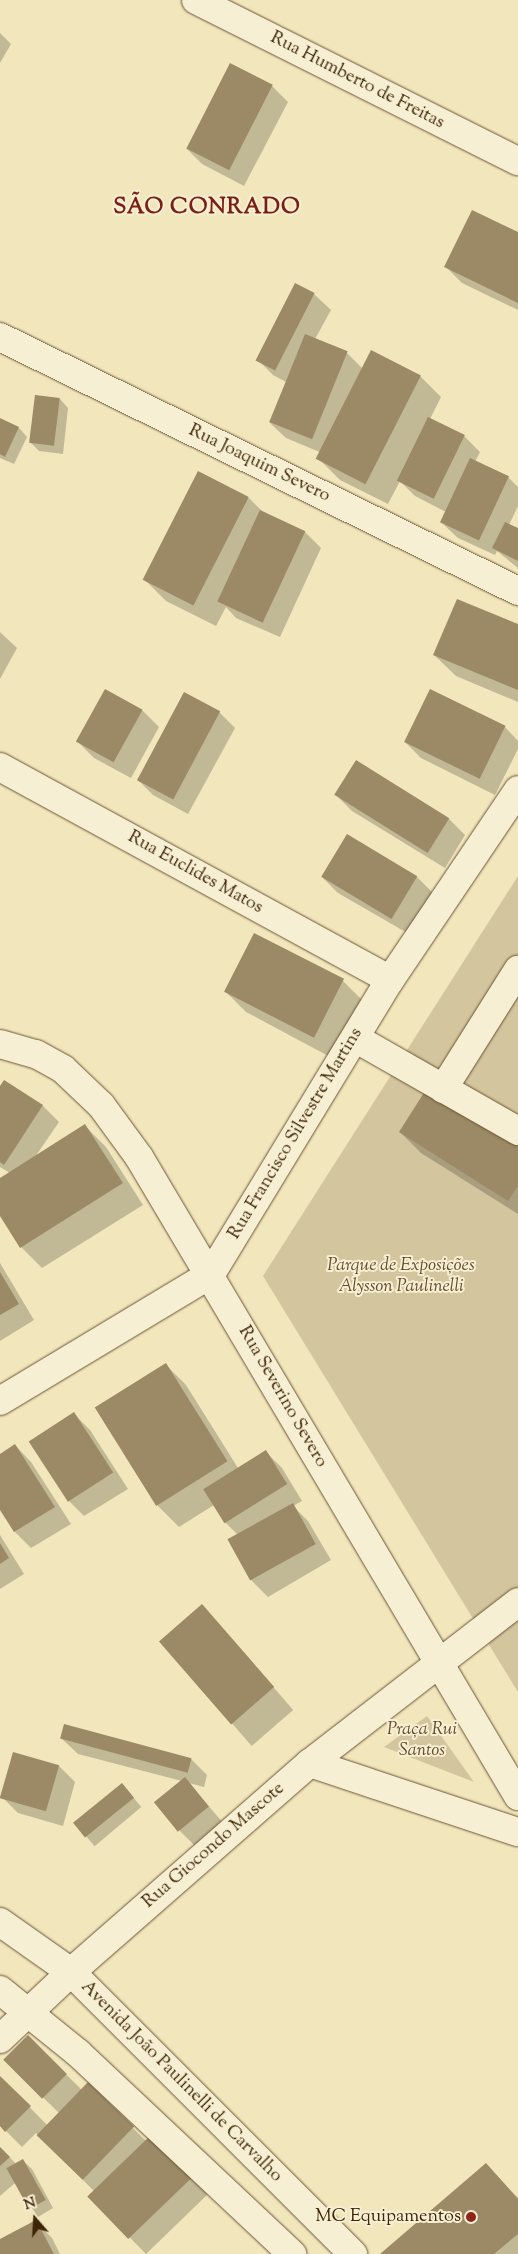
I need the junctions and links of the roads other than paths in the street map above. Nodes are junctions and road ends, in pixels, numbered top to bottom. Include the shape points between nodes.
1 (196, 0) edge
2 (518, 161) edge
3 (0, 337) edge
4 (518, 591) edge
5 (0, 767) edge
6 (518, 790) edge
7 (518, 970) edge
8 (390, 980) junction
9 (355, 1038) junction
10 (0, 1044) edge
11 (443, 1089) junction
12 (518, 1131) edge
13 (211, 1274) junction
14 (0, 1401) edge
15 (518, 1602) edge
16 (439, 1665) junction
17 (310, 1762) junction
18 (518, 1796) edge
19 (518, 1832) edge
20 (0, 1922) edge
21 (71, 1972) junction
22 (0, 1990) edge
23 (29, 2010) junction
24 (0, 2039) edge
25 (292, 2254) edge
26 (352, 2254) edge

1 - 2 street, Rua Humberto de Freitas
3 - 4 street, Rua Joaquim Severo
5 - 8 street, Rua Euclides Matos
6 - 8 street, Rua Francisco Silvestre Martins
7 - 11 street
8 - 9 street, Rua Francisco Silvestre Martins
9 - 11 street
9 - 13 street, Rua Francisco Silvestre Martins
10 - 13 street, Rua Severino Severo via 36,1054 63,1069 101,1106 139,1157
11 - 12 street
13 - 14 street, Rua Francisco Silvestre Martins
13 - 16 street, Rua Severino Severo
15 - 16 street, Rua Giocondo Mascote
16 - 17 street, Rua Giocondo Mascote
16 - 18 street, Rua Severino Severo
17 - 19 street
17 - 21 street, Rua Giocondo Mascote
20 - 21 street, Avenida João Paulinelli de Carvalho
21 - 23 street, Rua Giocondo Mascote
21 - 26 street, Avenida João Paulinelli de Carvalho
22 - 23 street
23 - 24 street, Rua Giocondo Mascote
23 - 25 street

